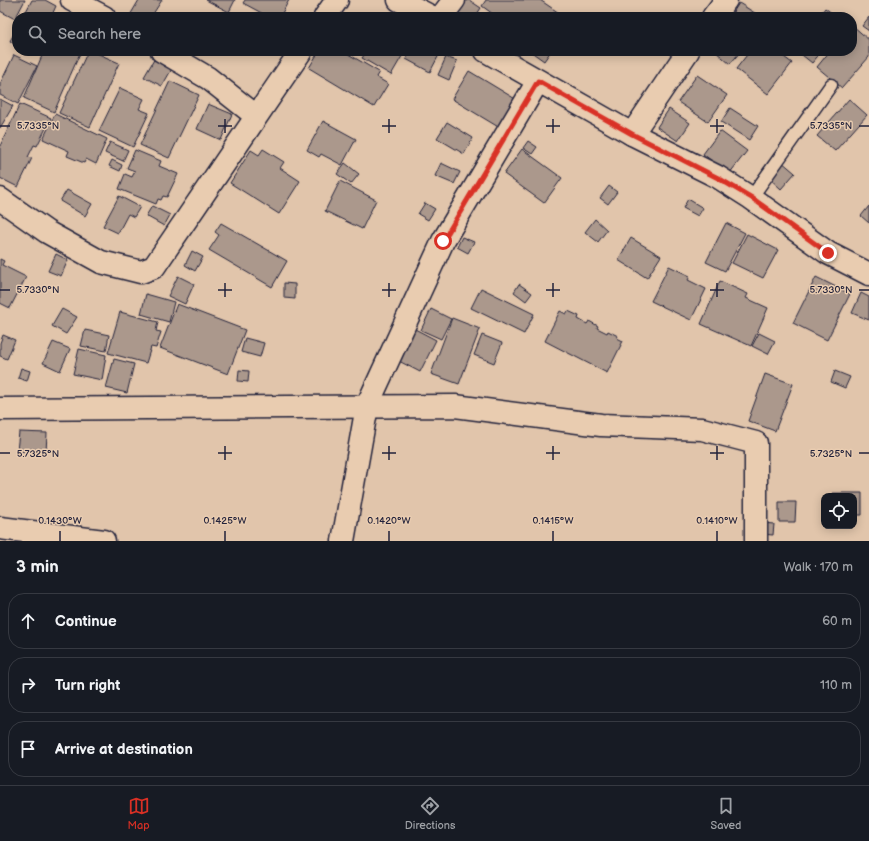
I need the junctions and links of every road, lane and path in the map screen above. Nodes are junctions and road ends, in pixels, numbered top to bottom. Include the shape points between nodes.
1 (72, 0) edge
2 (337, 0) edge
3 (399, 0) edge
4 (454, 0) edge
5 (726, 0) edge
6 (95, 12) edge
7 (329, 12) edge
8 (422, 12) edge
9 (444, 12) edge
10 (717, 12) edge
11 (171, 56) edge
12 (298, 56) edge
13 (495, 56) edge
14 (685, 56) edge
15 (538, 81) junction
16 (831, 85) dead end
17 (256, 116) junction
18 (632, 134) junction
19 (0, 198) edge
20 (752, 198) junction
21 (869, 274) edge
22 (367, 406) junction
23 (0, 409) edge
24 (0, 528) edge
25 (104, 541) edge
26 (343, 541) edge
27 (756, 541) edge

1 - 6 street
2 - 7 street
3 - 8 street
4 - 9 street
5 - 10 street
11 - 17 street via 208,78
12 - 17 street
13 - 15 street
14 - 18 street
15 - 18 street
15 - 22 street via 443,241
16 - 20 lane
17 - 19 street via 154,267 141,272 102,262 47,232
18 - 20 street
20 - 21 street via 828,253
22 - 23 street
22 - 26 street
22 - 27 street via 455,406 601,425 702,429 756,443
24 - 25 street

